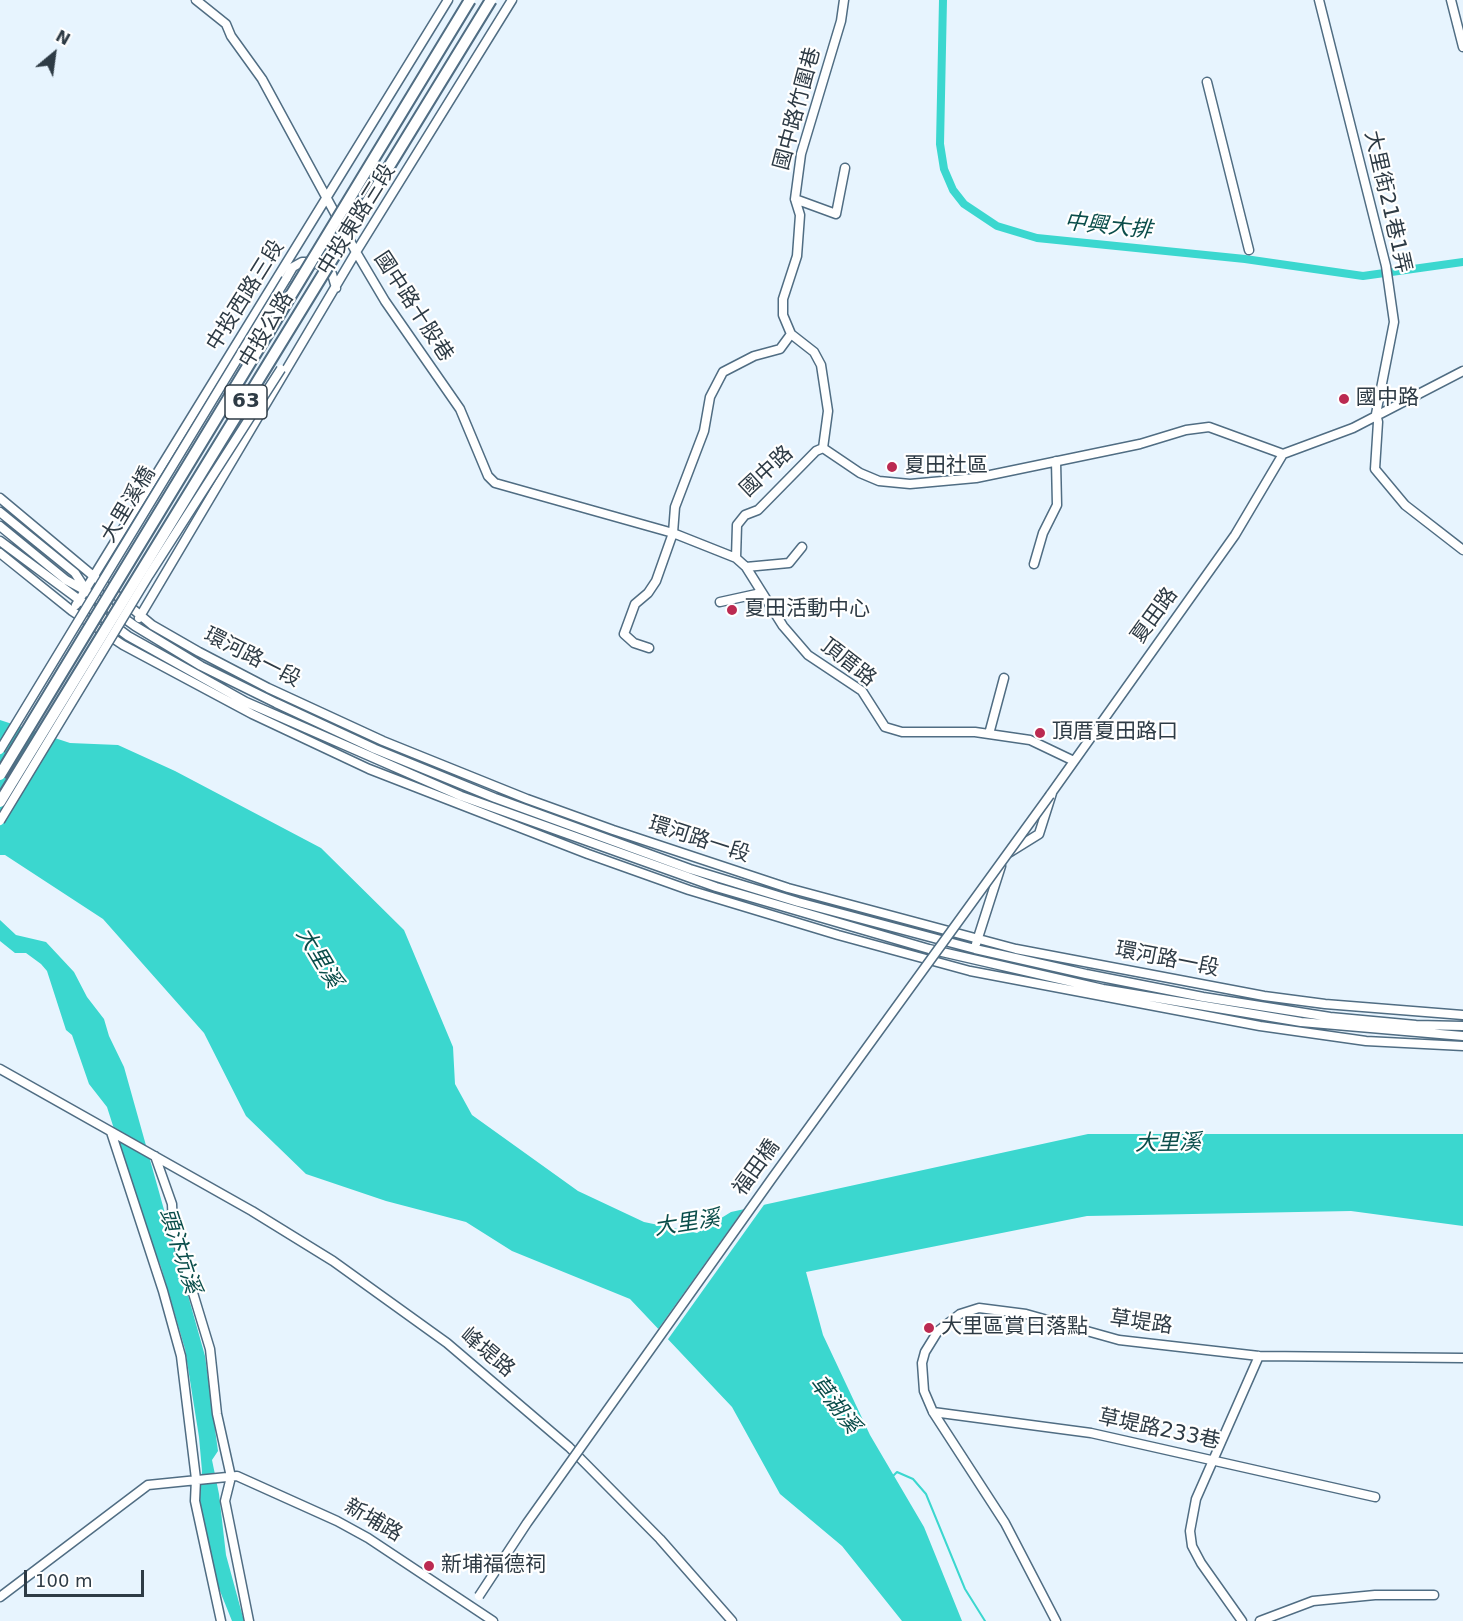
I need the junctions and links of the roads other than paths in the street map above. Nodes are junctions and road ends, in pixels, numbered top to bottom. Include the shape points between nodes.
1 (196, 0) edge
2 (448, 0) edge
3 (470, 0) edge
4 (490, 0) edge
5 (512, 0) edge
6 (844, 0) edge
7 (1319, 0) edge
8 (1451, 0) edge
9 (1463, 47) edge
10 (1207, 82) dead end
11 (845, 168) dead end
12 (327, 197) junction
13 (795, 199) junction
14 (299, 245) junction
15 (1249, 250) dead end
16 (356, 252) junction
17 (286, 279) junction
18 (336, 288) junction
19 (790, 334) junction
20 (308, 336) junction
21 (1463, 371) edge
22 (1376, 414) junction
23 (823, 448) junction
24 (1283, 454) junction
25 (1056, 461) junction
26 (0, 498) edge
27 (0, 512) edge
28 (0, 526) edge
29 (673, 533) junction
30 (0, 541) edge
31 (802, 547) dead end
32 (1463, 550) edge
33 (0, 553) edge
34 (736, 558) junction
35 (1034, 564) dead end
36 (746, 567) junction
37 (94, 577) junction
38 (86, 591) junction
39 (761, 593) junction
40 (78, 601) junction
41 (720, 602) dead end
42 (72, 611) junction
43 (141, 615) junction
44 (135, 626) junction
45 (128, 636) junction
46 (123, 645) junction
47 (649, 648) dead end
48 (1004, 678) dead end
49 (989, 734) junction
50 (0, 750) edge
51 (1074, 760) junction
52 (0, 775) edge
53 (1051, 794) junction
54 (0, 802) edge
55 (0, 821) edge
56 (976, 944) junction
57 (972, 960) junction
58 (970, 971) junction
59 (1463, 1015) edge
60 (1463, 1026) edge
61 (1463, 1036) edge
62 (1463, 1046) edge
63 (0, 1069) edge
64 (111, 1132) junction
65 (155, 1156) junction
66 (1259, 1356) junction
67 (1463, 1358) edge
68 (933, 1412) junction
69 (1213, 1460) junction
70 (227, 1477) junction
71 (198, 1479) junction
72 (1375, 1497) dead end
73 (1434, 1595) dead end
74 (0, 1597) edge
75 (474, 1606) junction
76 (221, 1621) edge
77 (249, 1621) edge
78 (493, 1621) edge
79 (732, 1621) edge
80 (1056, 1621) edge
81 (1242, 1621) edge
82 (1260, 1621) edge

1 - 12 street, 國中路十股巷 via 226,24 262,79
2 - 12 street, 中投西路三段
3 - 52 main road, 中投公路 / 63, bridge
4 - 54 main road, 中投公路 / 63, bridge
5 - 16 street, 中投東路三段
6 - 13 street, 國中路竹圍巷 via 801,154
7 - 22 street, 大里街21巷1弄 via 1386,266 1394,321
8 - 9 street
10 - 15 street
11 - 13 street via 836,214
12 - 14 street, 中投西路三段
12 - 16 street, 國中路十股巷
13 - 19 street, 國中路竹圍巷 via 800,215 797,256 783,299 783,315
14 - 17 street
14 - 37 street, 中投西路三段
16 - 18 street, 中投東路三段
16 - 29 street, 國中路十股巷 via 460,409 488,476 503,486
17 - 18 street via 293,267 312,262 332,274
17 - 50 street, 大里溪橋, bridge
18 - 20 street, 中投東路三段
19 - 23 street via 814,352 821,365 828,411
19 - 29 street via 780,349 754,356 723,372 710,397 704,431 675,507
20 - 43 street, 中投東路三段
20 - 55 street, bridge via 281,369 149,575
21 - 22 street
22 - 24 street via 1353,428
22 - 32 street, 大里街21巷1弄 via 1375,468 1405,505
23 - 25 street, 國中路 via 879,482 910,484 976,478
23 - 34 street, 國中路 via 737,525
24 - 25 street, 國中路 via 1209,427
24 - 51 street, 夏田路 via 1235,535
25 - 35 street via 1058,505 1043,533
26 - 37 street, 環河路一段
27 - 38 street, 環河路一段 via 75,573
28 - 38 street, 環河路一段 via 66,580
29 - 34 street
29 - 47 street via 656,580 635,604 624,634
30 - 40 street, 環河路一段
31 - 36 street via 789,563
33 - 42 street
34 - 36 street, 頂厝路
36 - 39 street, 頂厝路
37 - 38 street, 中投西路三段
37 - 43 street, 環河路一段
38 - 40 street, 中投西路三段
38 - 44 street, 環河路一段
39 - 41 street
39 - 49 street, 頂厝路 via 808,655 862,691 885,727 902,732
40 - 42 street, 中投西路三段
40 - 45 street, 環河路一段
42 - 46 street
43 - 44 street, 中投東路三段
43 - 56 street, 環河路一段 via 152,625 268,688 383,741 526,799 788,888
44 - 45 street, 中投東路三段
44 - 56 street, 環河路一段 via 201,666 276,703 495,798 712,876 798,902
45 - 46 street, 中投東路三段
45 - 57 street, 環河路一段 via 246,702 461,796 716,887
46 - 58 street via 252,714 369,769 521,829 689,890
48 - 49 street
49 - 51 street, 頂厝路 via 1030,740
51 - 53 street, 夏田路
53 - 56 street via 1039,834 1011,851 999,870
53 - 75 street, 福田橋, bridge via 725,1244 527,1523
56 - 57 street
56 - 59 street, 環河路一段 via 1254,994
56 - 60 street, 環河路一段 via 1109,979 1271,1008 1405,1024
57 - 58 street
57 - 61 street, 環河路一段 via 1223,1011 1342,1027
58 - 62 street via 1260,1026 1366,1041
63 - 64 street
64 - 65 street
64 - 71 street via 180,1356
65 - 70 street via 172,1204 173,1227 210,1349
65 - 79 street, 峰堤路 via 333,1261 447,1343 569,1447 660,1539
66 - 67 street, 草堤路
66 - 68 street, 草堤路 via 1119,1340 1026,1314 979,1308 947,1323 925,1352 922,1380
66 - 69 street
68 - 69 street, 草堤路233巷 via 1091,1433
68 - 80 street, 草堤路 via 1005,1523
69 - 72 street, 草堤路233巷
69 - 81 street via 1196,1499 1192,1546
70 - 71 street, 新埔路
70 - 75 street, 新埔路 via 245,1478 337,1521
70 - 77 street via 225,1501
71 - 74 street via 148,1485
71 - 76 street via 195,1501
73 - 82 street via 1313,1601
75 - 78 street, 新埔路

